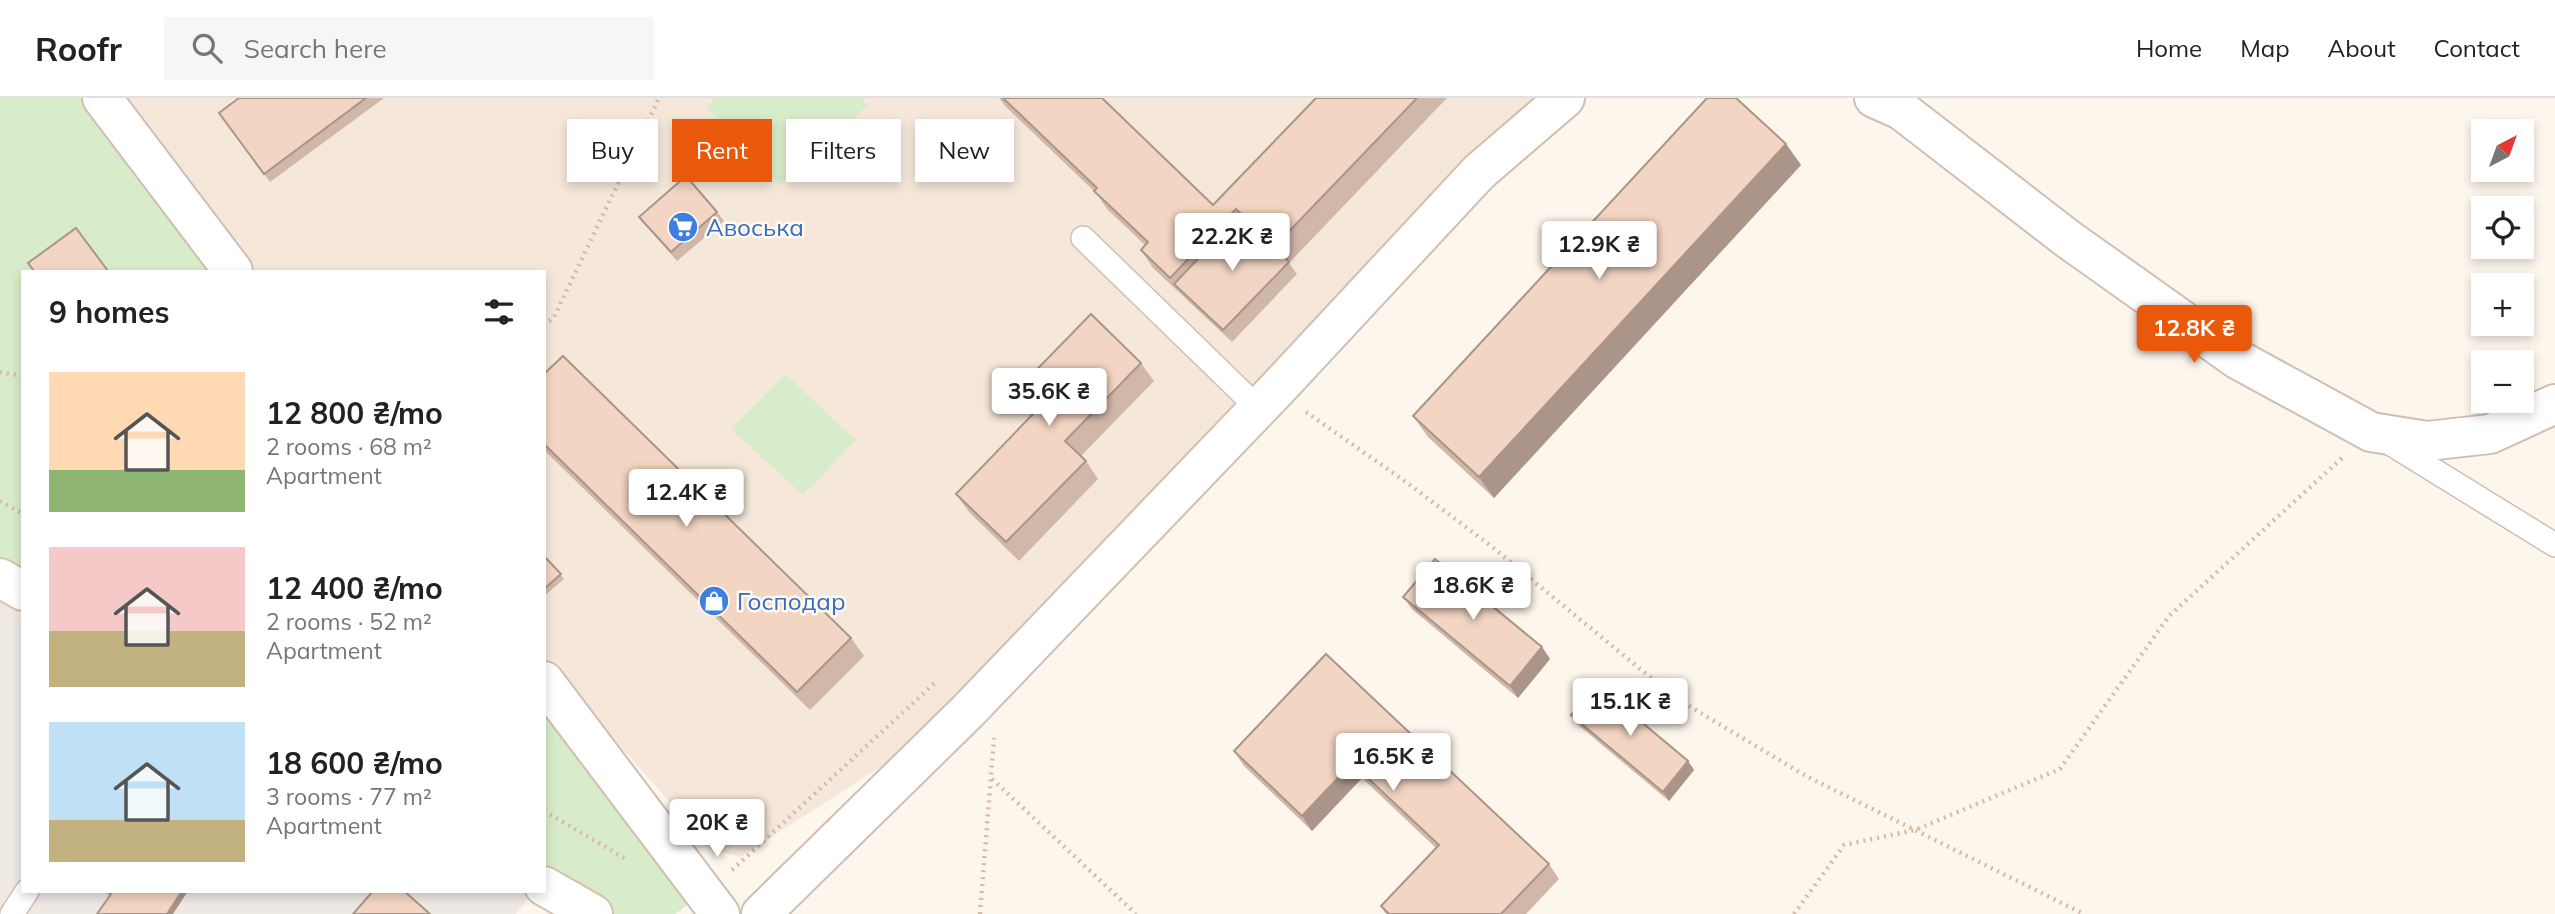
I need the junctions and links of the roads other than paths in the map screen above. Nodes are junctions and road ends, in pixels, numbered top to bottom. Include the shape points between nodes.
1 (1565, 98) edge
2 (1874, 98) edge
3 (109, 100) edge
4 (1083, 238) dead end
5 (232, 270) edge
6 (1268, 398) junction
7 (2555, 404) edge
8 (2371, 432) junction
9 (2555, 545) edge
10 (0, 578) edge
11 (21, 590) edge
12 (546, 684) edge
13 (546, 887) edge
14 (26, 893) edge
15 (712, 903) edge
16 (12, 914) edge
17 (593, 914) edge
18 (761, 914) edge

1 - 6 street via 1479,172
2 - 8 street via 1902,110 2068,239 2237,359
3 - 5 street
4 - 6 lane
6 - 18 street via 999,678
7 - 8 street via 2490,434 2427,441
8 - 9 lane
10 - 11 street
12 - 15 street
13 - 17 street
14 - 16 lane

